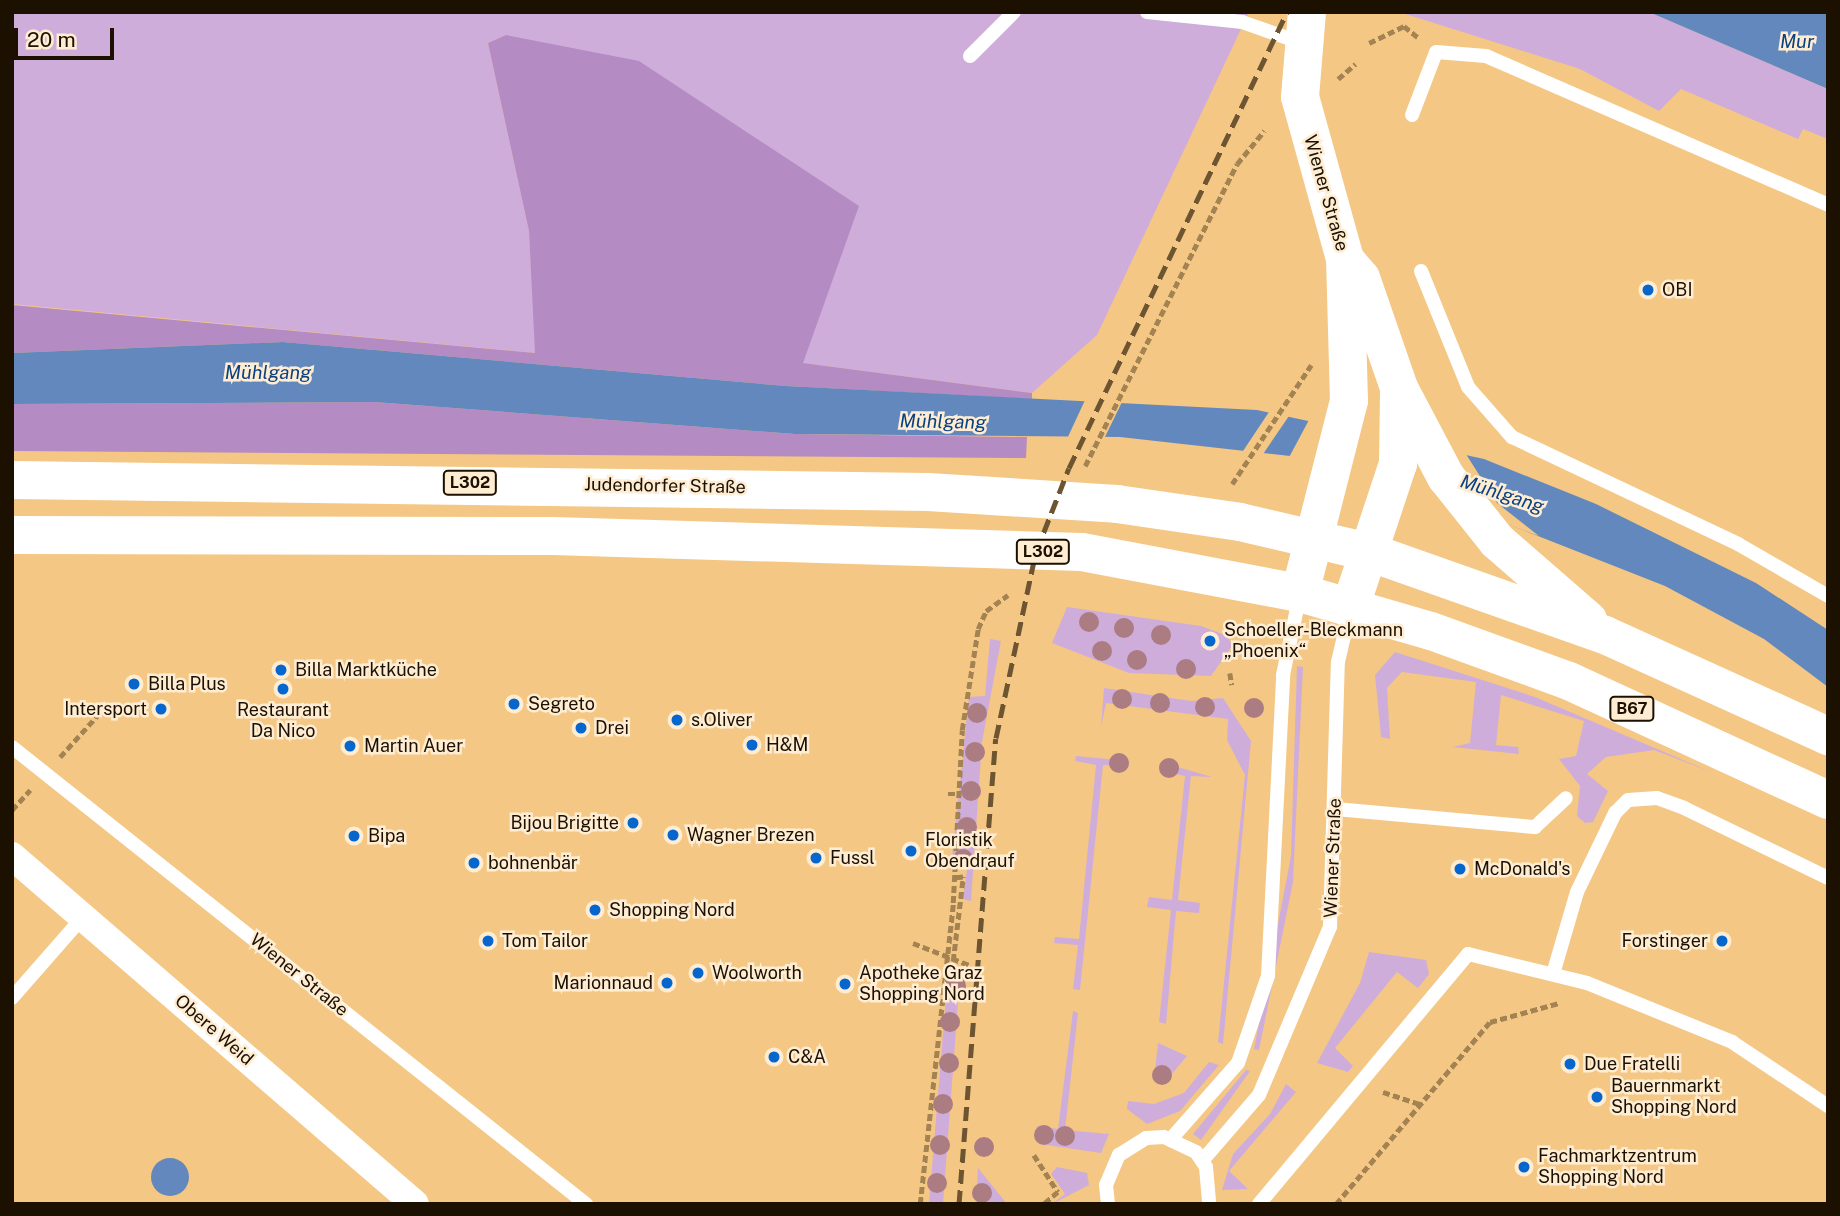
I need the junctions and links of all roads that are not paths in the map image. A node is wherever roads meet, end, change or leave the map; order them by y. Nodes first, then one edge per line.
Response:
1 (1014, 12) edge
2 (1147, 12) edge
3 (1304, 28) edge
4 (970, 56) dead end
5 (1412, 115) dead end
6 (1828, 205) edge
7 (1345, 260) junction
8 (1421, 271) dead end
9 (1406, 408) junction
10 (12, 480) edge
11 (12, 535) edge
12 (1313, 538) junction
13 (1369, 552) junction
14 (1300, 593) junction
15 (1828, 596) edge
16 (1351, 605) junction
17 (1605, 635) junction
18 (1828, 736) edge
19 (12, 747) edge
20 (1566, 798) dead end
21 (1828, 800) edge
22 (1336, 809) junction
23 (12, 856) edge
24 (1828, 878) edge
25 (83, 917) junction
26 (1553, 974) junction
27 (12, 998) edge
28 (1828, 1106) edge
29 (1171, 1139) junction
30 (1202, 1161) junction
31 (415, 1204) edge
32 (586, 1204) edge
33 (1108, 1204) edge
34 (1209, 1204) edge
35 (1259, 1204) edge

1 - 4 lane
2 - 3 lane
3 - 7 main road, Wiener Straße
5 - 6 lane
7 - 9 main road
7 - 12 main road, Wiener Straße
8 - 15 lane
9 - 13 main road
9 - 17 main road
10 - 12 main road, Judendorfer Straße / L302
11 - 14 main road, L302
12 - 13 main road
12 - 14 main road, Wiener Straße
13 - 16 main road
13 - 17 main road
14 - 16 main road, B67
14 - 29 lane
16 - 21 main road, B67
16 - 22 lane, Wiener Straße
17 - 18 main road
19 - 32 lane, Wiener Straße
20 - 22 lane
22 - 30 lane, Wiener Straße
23 - 25 street, Obere Weid
24 - 26 lane
25 - 27 lane
25 - 31 street, Obere Weid
26 - 28 lane
26 - 35 lane
29 - 30 lane
29 - 33 lane
30 - 34 lane

